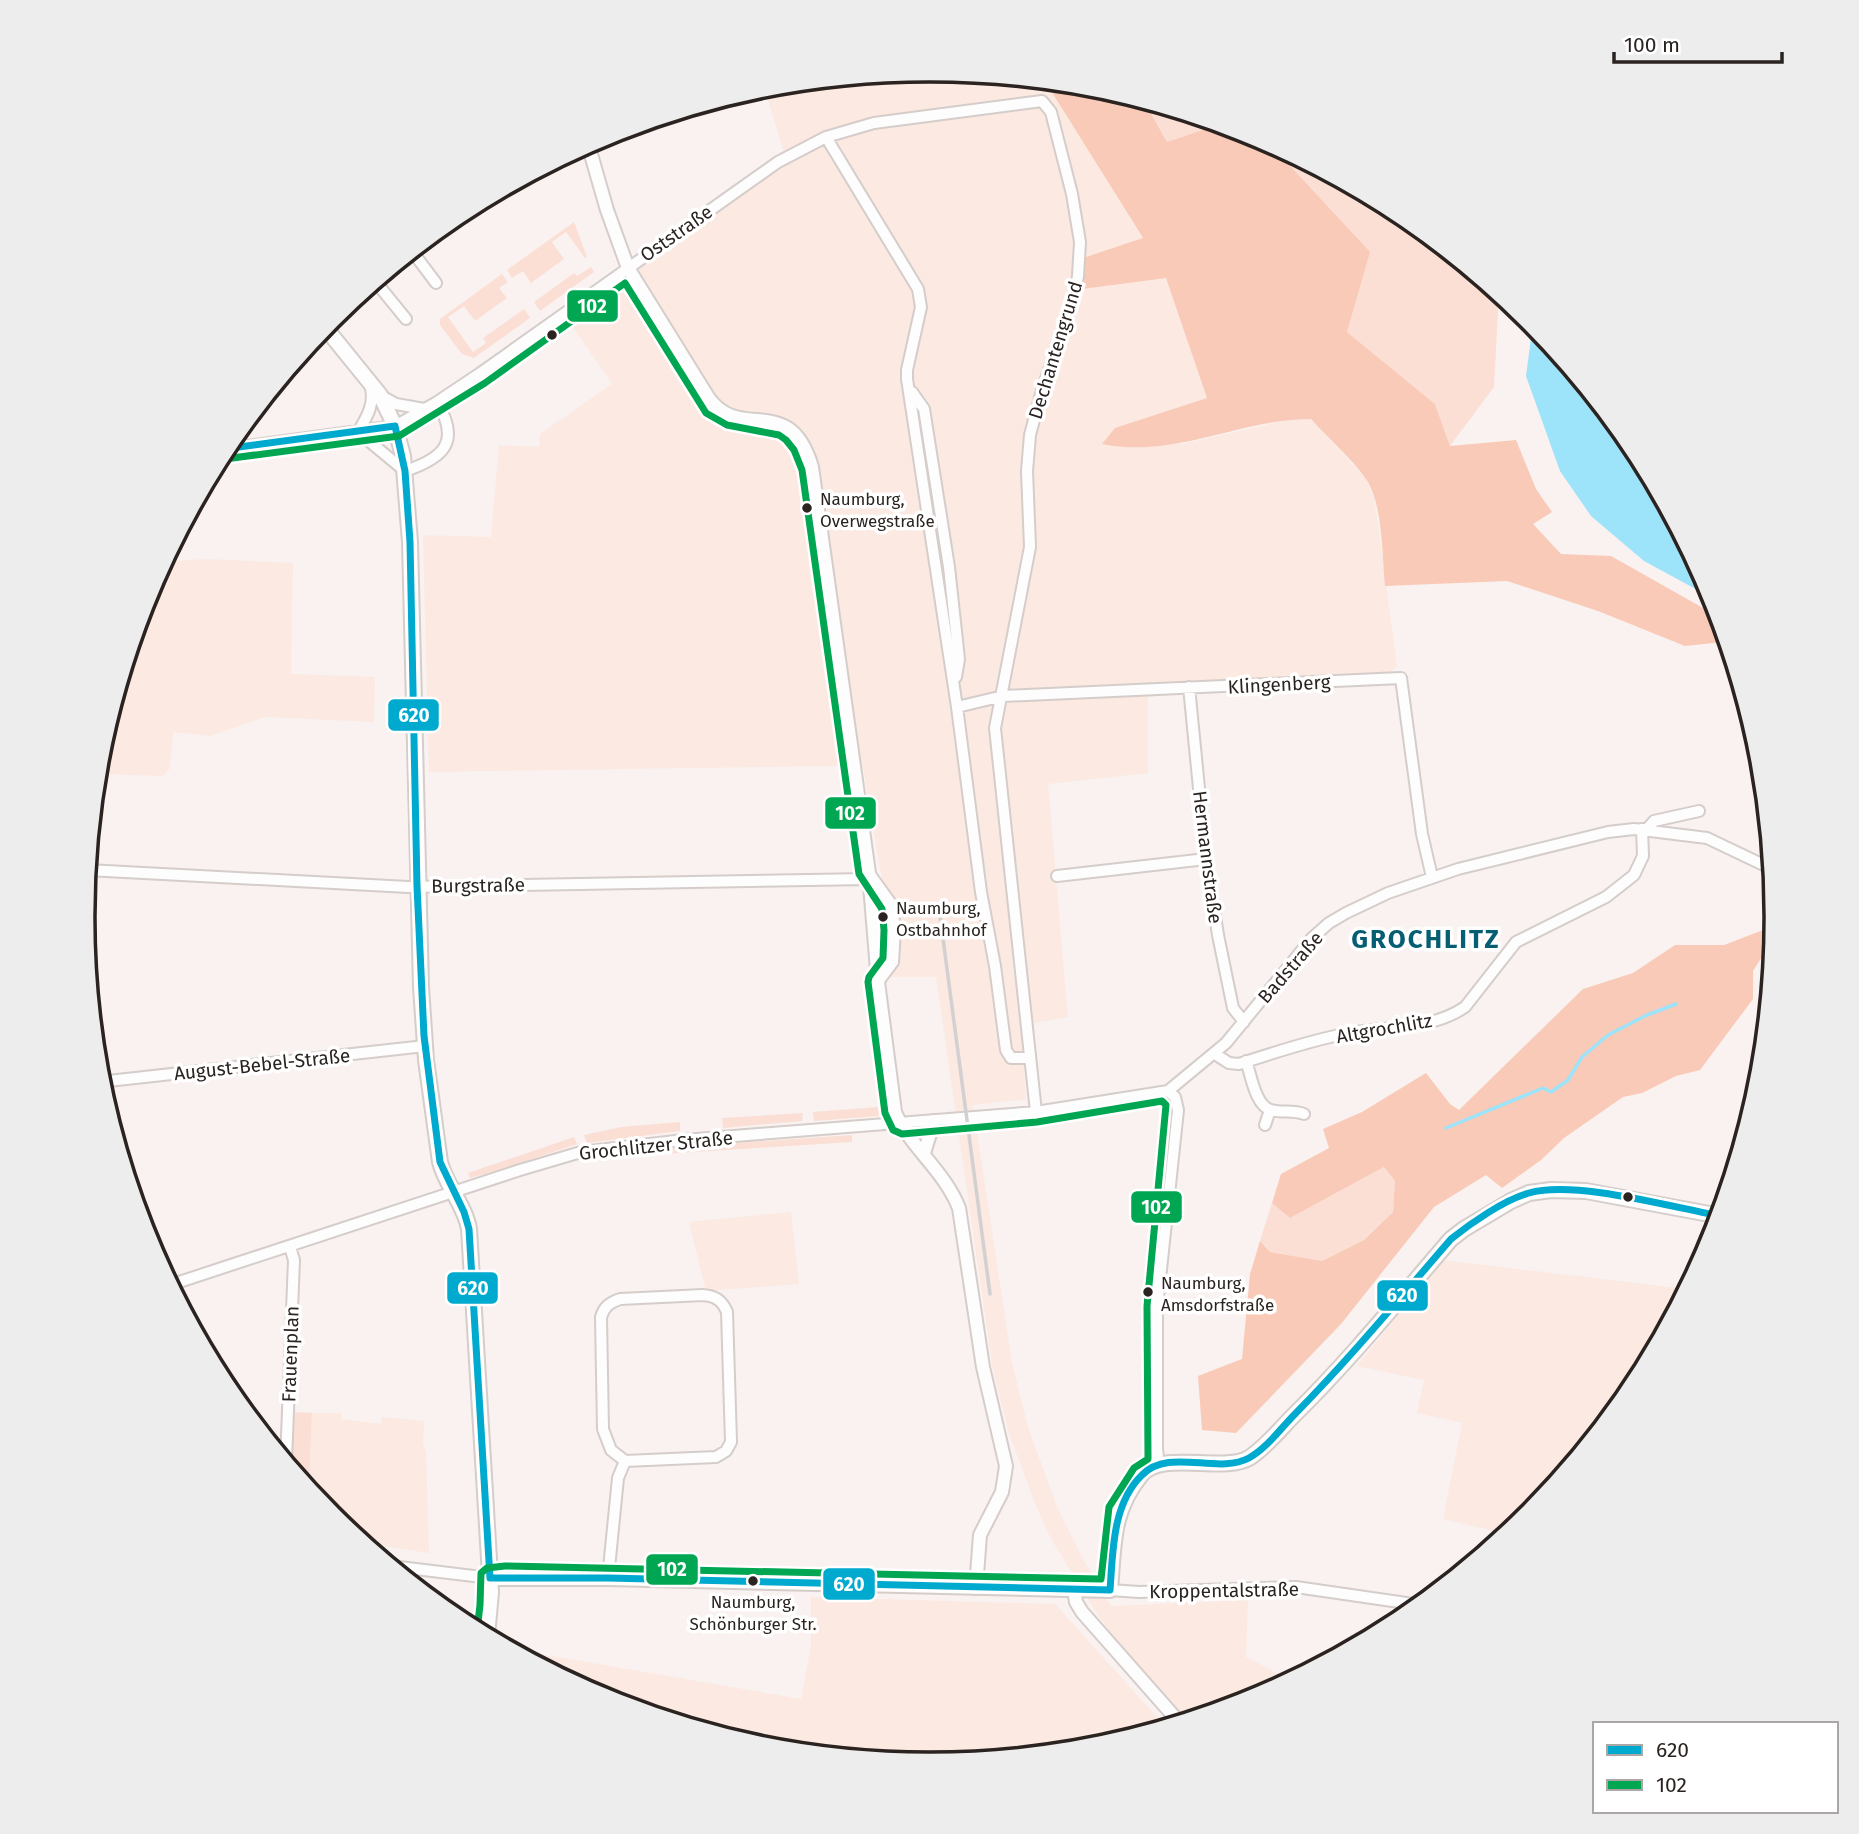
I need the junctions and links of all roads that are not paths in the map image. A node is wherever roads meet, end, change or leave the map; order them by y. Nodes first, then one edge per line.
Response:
1 (826, 138) junction
2 (591, 154) edge
3 (417, 258) edge
4 (628, 268) junction
5 (436, 283) dead end
6 (381, 288) edge
7 (406, 319) dead end
8 (331, 335) edge
9 (369, 381) junction
10 (380, 395) junction
11 (438, 402) junction
12 (427, 409) junction
13 (395, 426) junction
14 (358, 432) junction
15 (239, 447) edge
16 (405, 471) junction
17 (1189, 687) junction
18 (1003, 696) junction
19 (957, 707) junction
20 (1699, 811) dead end
21 (1644, 829) junction
22 (1206, 859) junction
23 (1762, 864) edge
24 (97, 870) edge
25 (870, 876) junction
26 (1057, 876) dead end
27 (1432, 877) junction
28 (417, 886) junction
29 (878, 982) junction
30 (1244, 1022) junction
31 (425, 1046) junction
32 (1215, 1054) junction
33 (1030, 1058) junction
34 (1246, 1062) junction
35 (111, 1081) edge
36 (1168, 1091) junction
37 (1270, 1110) junction
38 (1036, 1112) junction
39 (1304, 1114) dead end
40 (934, 1121) junction
41 (901, 1124) junction
42 (1265, 1125) dead end
43 (924, 1153) junction
44 (454, 1191) junction
45 (1709, 1214) edge
46 (290, 1247) junction
47 (179, 1282) edge
48 (287, 1448) edge
49 (625, 1461) junction
50 (1159, 1465) junction
51 (407, 1568) edge
52 (490, 1578) junction
53 (608, 1578) junction
54 (976, 1588) junction
55 (1074, 1590) junction
56 (1110, 1590) junction
57 (1405, 1603) edge
58 (488, 1625) edge
59 (1173, 1715) edge

1 - 4 street, Oststraße
1 - 18 street, Dechantengrund
1 - 19 street
2 - 4 street
3 - 5 street
4 - 11 street, Oststraße
4 - 25 street
6 - 7 street
8 - 9 main road
9 - 10 main road
9 - 14 street
10 - 12 street
10 - 13 main road
11 - 12 street, Oststraße
11 - 16 street
12 - 13 street, Oststraße
13 - 14 street, Oststraße
13 - 16 main road
14 - 15 street, Oststraße
14 - 16 street
16 - 28 main road
17 - 18 street, Klingenberg
17 - 22 street, Hermannstraße
17 - 27 street, Klingenberg
18 - 19 street, Klingenberg
18 - 33 street
19 - 33 street
20 - 21 street, Badstraße
21 - 23 street, Badstraße
21 - 27 street, Badstraße
21 - 34 street, Altgrochlitz
22 - 26 street
22 - 30 street, Hermannstraße
24 - 28 street, Burgstraße
25 - 28 street, Burgstraße
25 - 29 street
25 - 29 street
27 - 30 street, Badstraße
28 - 31 main road
29 - 41 street
30 - 32 street, Badstraße
31 - 35 street, August-Bebel-Straße
31 - 44 main road
32 - 34 street
32 - 36 street, Badstraße
33 - 38 street
34 - 37 street
36 - 38 street, Badstraße
36 - 50 street
37 - 39 street
37 - 42 street
38 - 40 street, Grochlitzer Straße
40 - 41 street, Grochlitzer Straße
40 - 43 street
41 - 43 street
41 - 44 street, Grochlitzer Straße
43 - 54 street
44 - 46 street, Grochlitzer Straße
44 - 52 main road
45 - 50 main road
46 - 47 street, Grochlitzer Straße
46 - 48 street, Frauenplan
49 - 49 street
49 - 53 street
50 - 56 main road
51 - 52 street
52 - 53 main road
52 - 58 main road
53 - 54 main road
54 - 55 main road
55 - 56 main road
55 - 59 street
56 - 57 street, Kroppentalstraße

